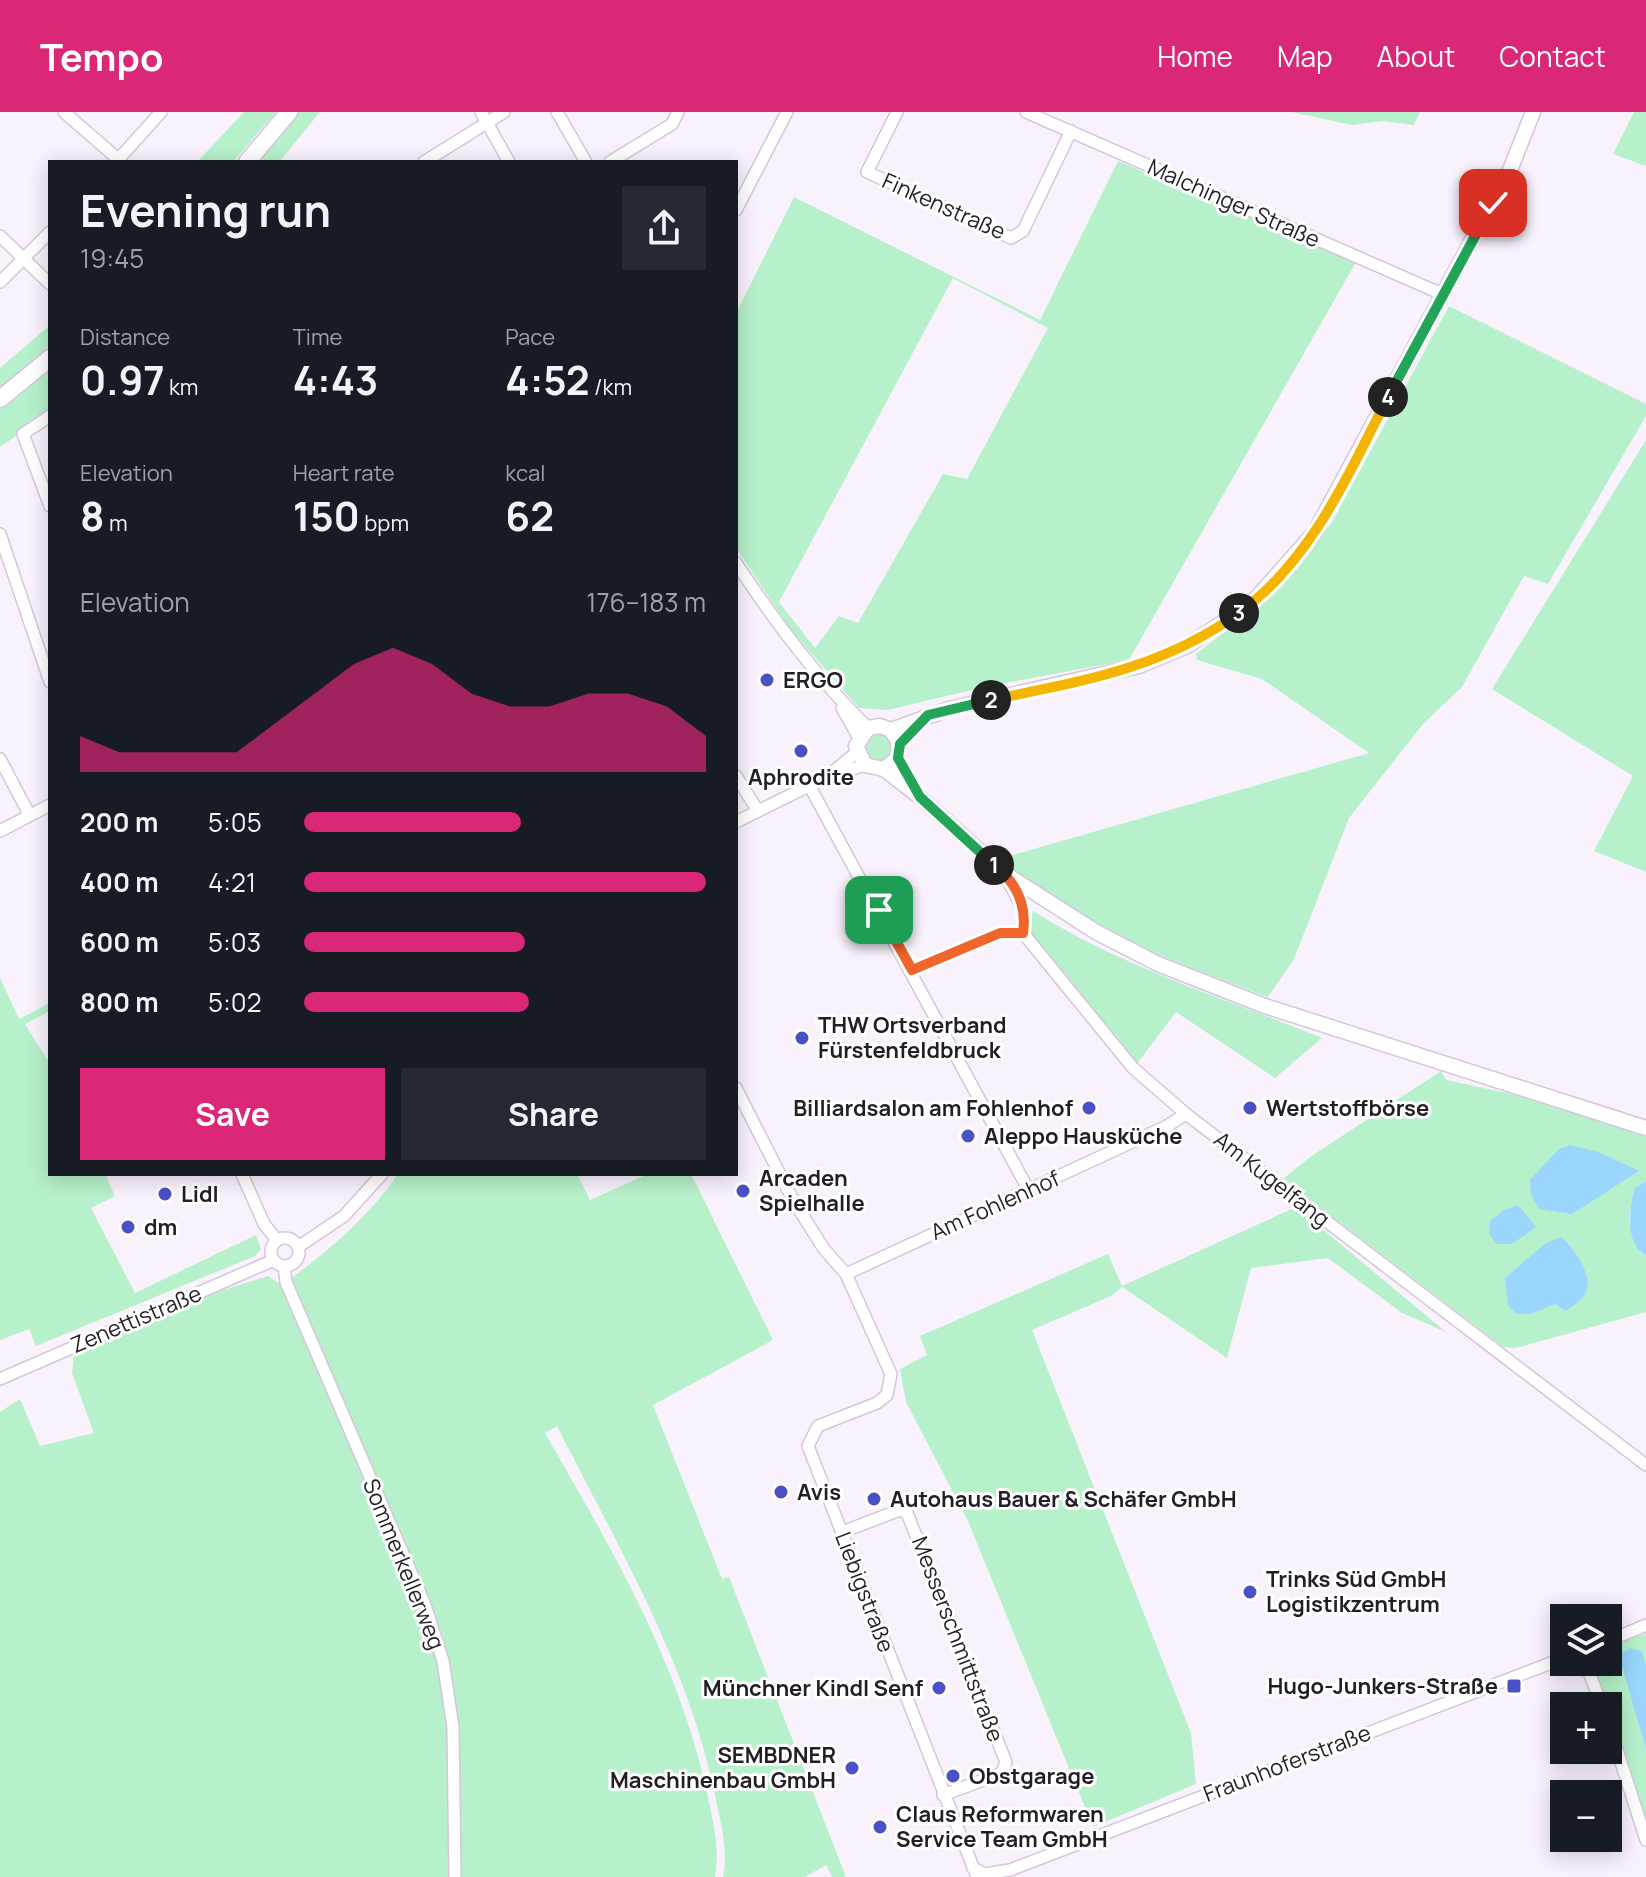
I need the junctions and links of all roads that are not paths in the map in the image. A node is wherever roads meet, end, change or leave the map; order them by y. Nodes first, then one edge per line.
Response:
1 (64, 112) edge
2 (161, 112) edge
3 (289, 112) edge
4 (504, 112) edge
5 (557, 112) edge
6 (678, 112) edge
7 (787, 112) edge
8 (897, 112) edge
9 (1026, 112) edge
10 (1533, 112) edge
11 (484, 118) edge
12 (1071, 131) junction
13 (440, 158) edge
14 (116, 160) edge
15 (118, 160) edge
16 (249, 160) edge
17 (508, 160) edge
18 (585, 160) edge
19 (613, 160) edge
20 (738, 206) edge
21 (48, 234) edge
22 (0, 236) edge
23 (24, 258) junction
24 (0, 282) edge
25 (48, 282) edge
26 (1442, 294) junction
27 (48, 360) edge
28 (0, 399) edge
29 (48, 417) edge
30 (48, 501) edge
31 (0, 534) edge
32 (738, 566) edge
33 (48, 676) edge
34 (928, 715) junction
35 (891, 730) junction
36 (862, 746) junction
37 (899, 751) junction
38 (0, 759) edge
39 (884, 769) junction
40 (738, 779) edge
41 (809, 785) junction
42 (920, 797) junction
43 (48, 806) edge
44 (758, 811) junction
45 (29, 814) junction
46 (738, 821) edge
47 (0, 831) edge
48 (1004, 873) junction
49 (1023, 933) junction
50 (912, 970) junction
51 (738, 1092) edge
52 (1186, 1114) junction
53 (1646, 1128) edge
54 (243, 1176) edge
55 (380, 1176) edge
56 (1028, 1189) junction
57 (277, 1240) junction
58 (298, 1247) junction
59 (279, 1263) junction
60 (846, 1274) junction
61 (0, 1379) edge
62 (1646, 1465) edge
63 (842, 1532) junction
64 (1646, 1625) edge
65 (1622, 1635) edge
66 (1550, 1663) edge
67 (1622, 1764) edge
68 (943, 1795) junction
69 (1646, 1840) edge
70 (975, 1872) edge
71 (1010, 1873) edge
72 (455, 1877) edge

1 - 14 street
2 - 15 street
3 - 16 highway
4 - 11 street
5 - 18 street
6 - 19 street
7 - 20 street
8 - 12 street, Finkenstraße
9 - 12 street, Malchinger Straße
10 - 26 main road
11 - 13 street
11 - 17 street
12 - 26 street, Malchinger Straße
21 - 23 street
22 - 23 street
23 - 24 street
23 - 25 street
26 - 34 main road
27 - 28 highway
29 - 30 street
31 - 33 street
32 - 36 street
34 - 35 main road
34 - 37 main road
35 - 36 main road
35 - 37 main road
36 - 39 main road
36 - 41 street
37 - 39 main road
37 - 42 main road
38 - 45 street
39 - 42 main road
40 - 44 street
41 - 44 street
41 - 50 street
42 - 48 main road
43 - 45 street
44 - 46 street
45 - 47 street
48 - 49 street
48 - 53 main road
49 - 50 street
49 - 52 street, Am Kugelfang
50 - 56 street
51 - 60 street
52 - 56 street, Am Fohlenhof
52 - 62 street, Am Kugelfang
54 - 57 street
55 - 58 street
56 - 60 street, Am Fohlenhof
57 - 58 street
57 - 59 street
58 - 59 street
59 - 61 street, Zenettistraße
59 - 72 street, Sommerkellerweg
60 - 63 street, Liebigstraße
63 - 68 street, Liebigstraße
63 - 68 street, Messerschmittstraße
64 - 65 street
66 - 71 street, Fraunhoferstraße
67 - 69 street
68 - 70 street, Liebigstraße
70 - 71 street, Fraunhoferstraße

